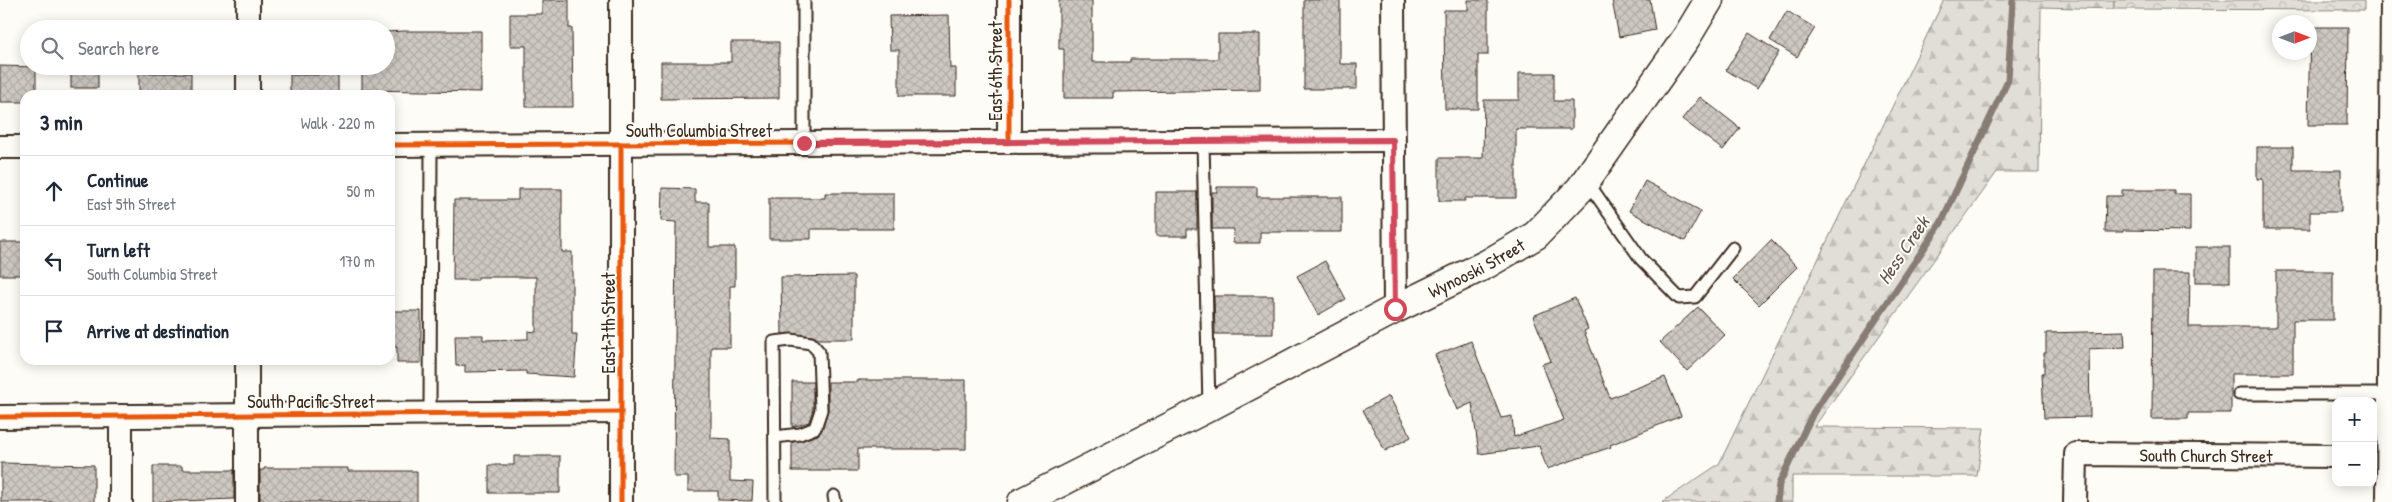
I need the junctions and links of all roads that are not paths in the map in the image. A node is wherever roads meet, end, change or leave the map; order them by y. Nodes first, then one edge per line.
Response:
1 (248, 0) edge
2 (621, 0) edge
3 (804, 0) edge
4 (1008, 0) edge
5 (1393, 0) edge
6 (1709, 0) edge
7 (2392, 0) edge
8 (248, 20) edge
9 (248, 75) edge
10 (248, 90) edge
11 (1393, 140) junction
12 (1203, 141) junction
13 (1009, 142) junction
14 (804, 143) junction
15 (621, 144) junction
16 (395, 145) edge
17 (431, 145) junction
18 (20, 146) edge
19 (0, 147) edge
20 (1586, 180) junction
21 (1733, 248) dead end
22 (1395, 309) junction
23 (247, 365) edge
24 (2239, 394) dead end
25 (2388, 394) junction
26 (1209, 407) junction
27 (621, 412) junction
28 (430, 414) junction
29 (247, 415) junction
30 (121, 416) junction
31 (0, 417) edge
32 (774, 437) junction
33 (2332, 456) edge
34 (2384, 456) edge
35 (121, 502) edge
36 (247, 502) edge
37 (621, 502) edge
38 (775, 502) edge
39 (1022, 502) edge
40 (2075, 502) edge
41 (2388, 502) edge

1 - 8 street
2 - 15 street, East 7th Street
3 - 14 lane
4 - 13 street, East 6th Street
5 - 11 street
6 - 20 main road, Wynooski Street
7 - 25 street
9 - 10 street
11 - 12 street, South Columbia Street
11 - 22 street
12 - 13 street, South Columbia Street
12 - 26 lane
13 - 14 street, South Columbia Street
14 - 15 street, South Columbia Street
15 - 17 street, South Columbia Street
15 - 27 street, East 7th Street
16 - 17 street, South Columbia Street
17 - 28 lane
18 - 19 street
20 - 21 lane
20 - 22 main road, Wynooski Street
22 - 26 main road, Wynooski Street
23 - 29 street
24 - 25 lane
25 - 34 street
26 - 39 main road, Wynooski Street
27 - 28 street, South Pacific Street
27 - 37 street, East 7th Street
28 - 29 street, South Pacific Street
29 - 30 street, South Pacific Street
29 - 36 street
30 - 31 street, South Pacific Street
30 - 35 street
32 - 32 lane
32 - 38 lane
33 - 40 street, South Church Street
34 - 41 street

